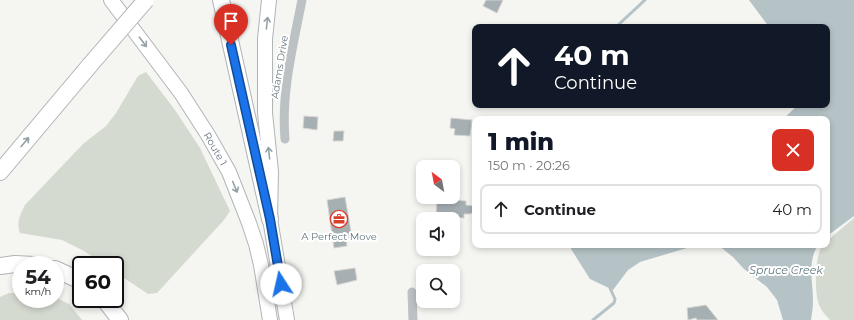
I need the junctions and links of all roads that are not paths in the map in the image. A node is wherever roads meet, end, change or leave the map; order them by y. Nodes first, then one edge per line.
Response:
1 (111, 0) edge
2 (146, 0) edge
3 (221, 0) edge
4 (269, 0) edge
5 (302, 0) edge
6 (285, 139) dead end
7 (0, 172) edge
8 (270, 219) junction
9 (12, 264) edge
10 (0, 266) edge
11 (412, 292) dead end
12 (111, 308) edge
13 (120, 320) edge
14 (270, 320) edge
15 (288, 320) edge
16 (413, 320) edge

1 -> 14 main road, Route 1
7 -> 2 highway, bridge
3 - 8 highway
8 -> 4 main road
5 - 6 street, Adams Drive
8 - 15 main road
9 - 10 highway
11 - 16 street
12 - 13 highway

